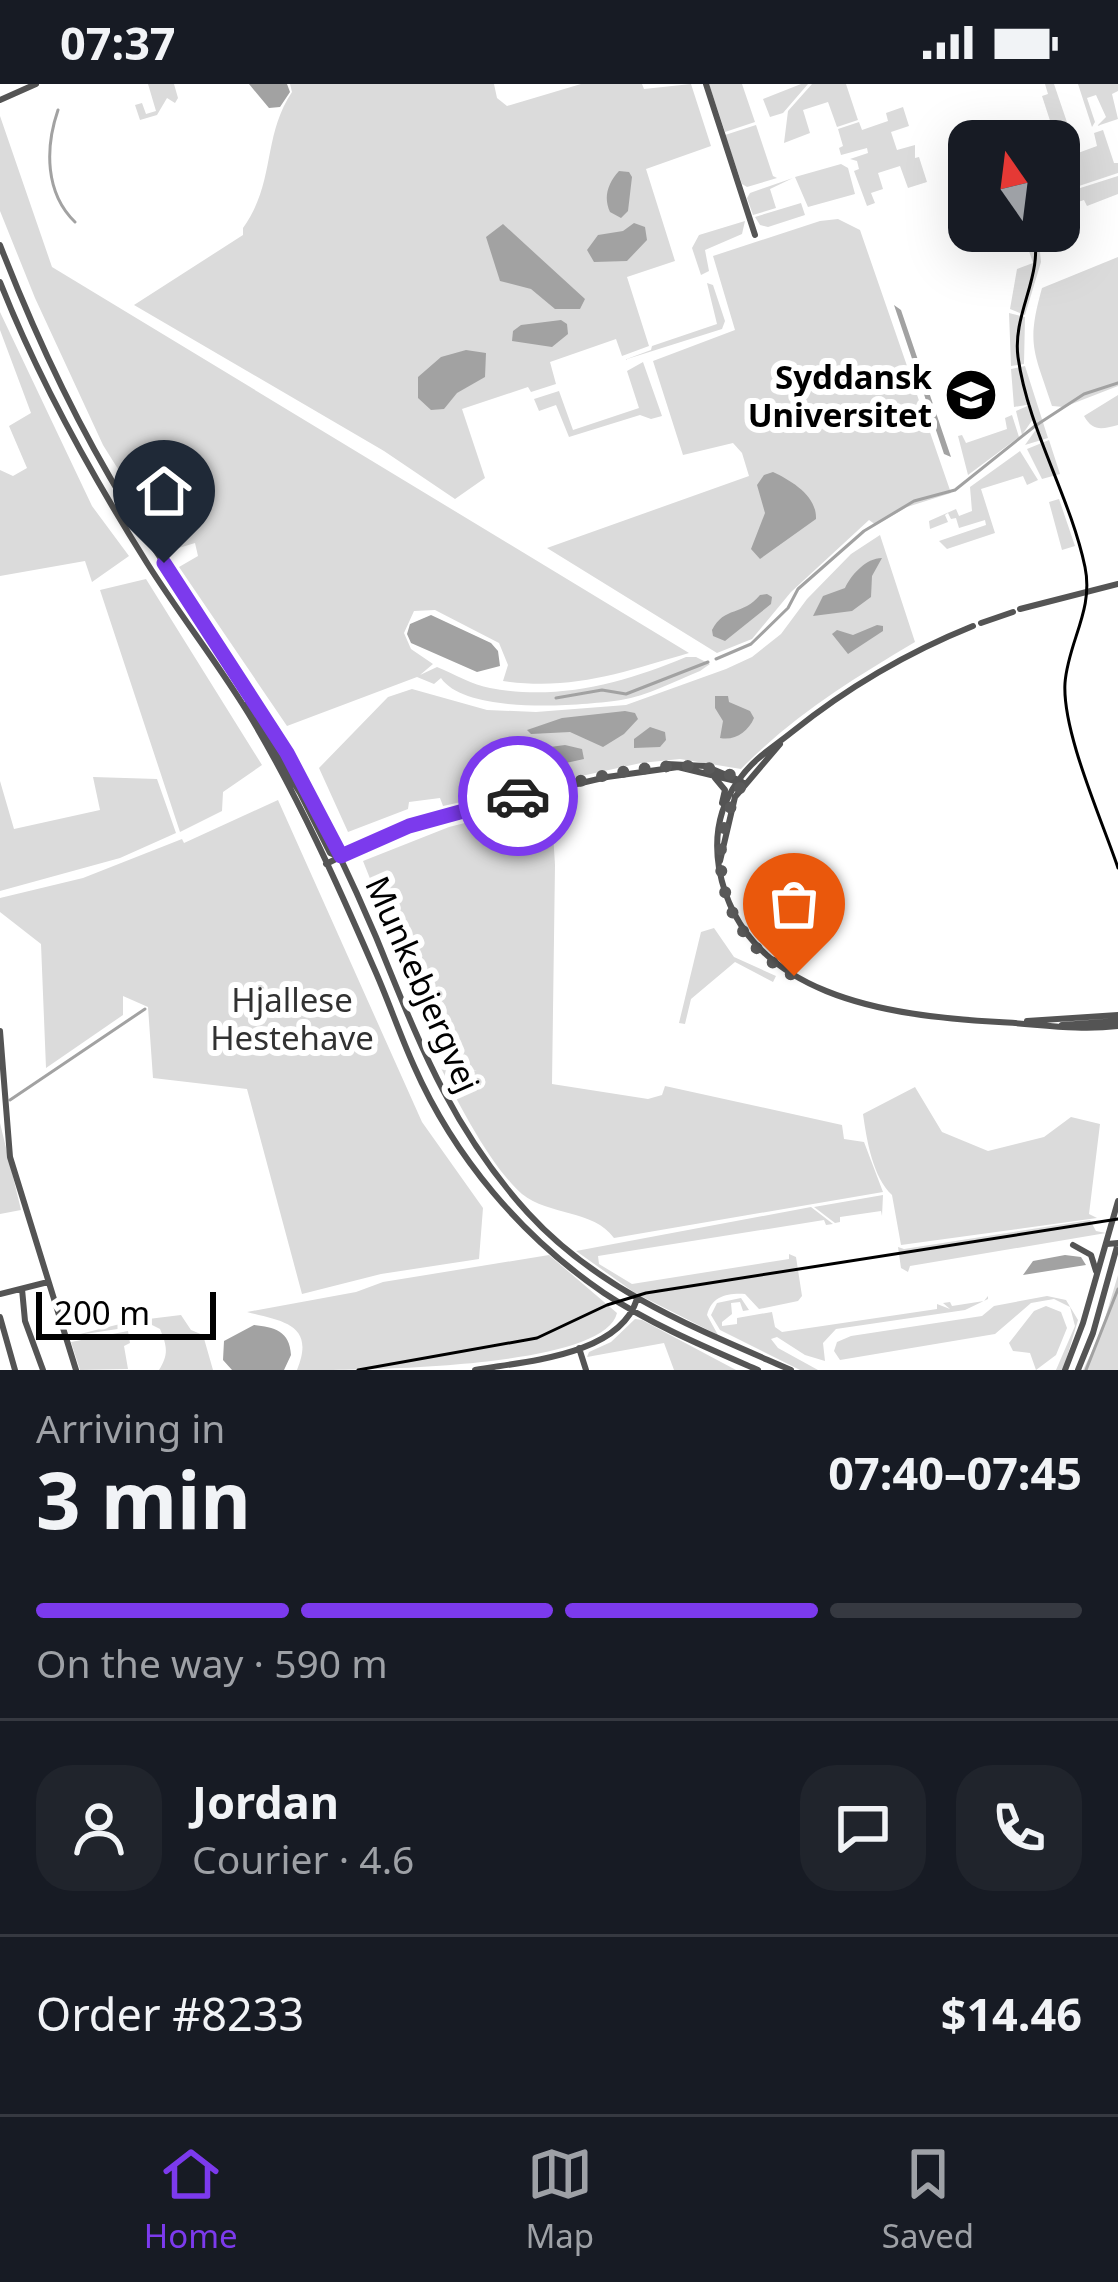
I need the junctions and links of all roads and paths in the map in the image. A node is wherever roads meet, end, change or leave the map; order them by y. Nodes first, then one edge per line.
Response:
1 (36, 84) edge
2 (706, 84) edge
3 (0, 100) edge
4 (755, 235) dead end
5 (0, 245) edge
6 (0, 283) edge
7 (1118, 584) edge
8 (238, 698) junction
9 (659, 769) junction
10 (739, 782) junction
11 (720, 820) junction
12 (341, 856) junction
13 (326, 864) junction
14 (719, 865) junction
15 (1118, 1020) edge
16 (1012, 1022) junction
17 (0, 1031) edge
18 (1118, 1201) edge
19 (1107, 1244) junction
20 (1073, 1245) dead end
21 (1117, 1249) edge
22 (1097, 1280) junction
23 (48, 1282) junction
24 (22, 1289) junction
25 (0, 1294) edge
26 (637, 1299) junction
27 (630, 1309) junction
28 (0, 1317) edge
29 (579, 1348) junction
30 (16, 1370) edge
31 (43, 1370) edge
32 (76, 1370) edge
33 (475, 1370) edge
34 (586, 1370) edge
35 (758, 1370) edge
36 (791, 1370) edge
37 (1065, 1370) edge
38 (1078, 1370) edge

1 - 3 street
2 - 4 street
5 - 12 street, Munkebjergvej
6 - 8 street, Munkebjergvej
7 - 10 street
8 - 12 street
8 - 13 street, Munkebjergvej
9 - 10 street
9 - 11 street
9 - 12 street
10 - 11 street
10 - 14 street
11 - 14 street
12 - 13 street
12 - 26 street, Munkebjergvej
13 - 27 street, Munkebjergvej
14 - 16 street
15 - 16 street
15 - 16 street
17 - 23 street
18 - 19 street
19 - 21 street
19 - 22 street
20 - 22 street
21 - 38 street
22 - 37 street
23 - 24 street
23 - 32 street
24 - 25 street
24 - 31 street
26 - 27 street
26 - 36 street, Munkebjergvej
27 - 29 street
27 - 35 street, Munkebjergvej
28 - 30 street
29 - 33 street
29 - 34 street

